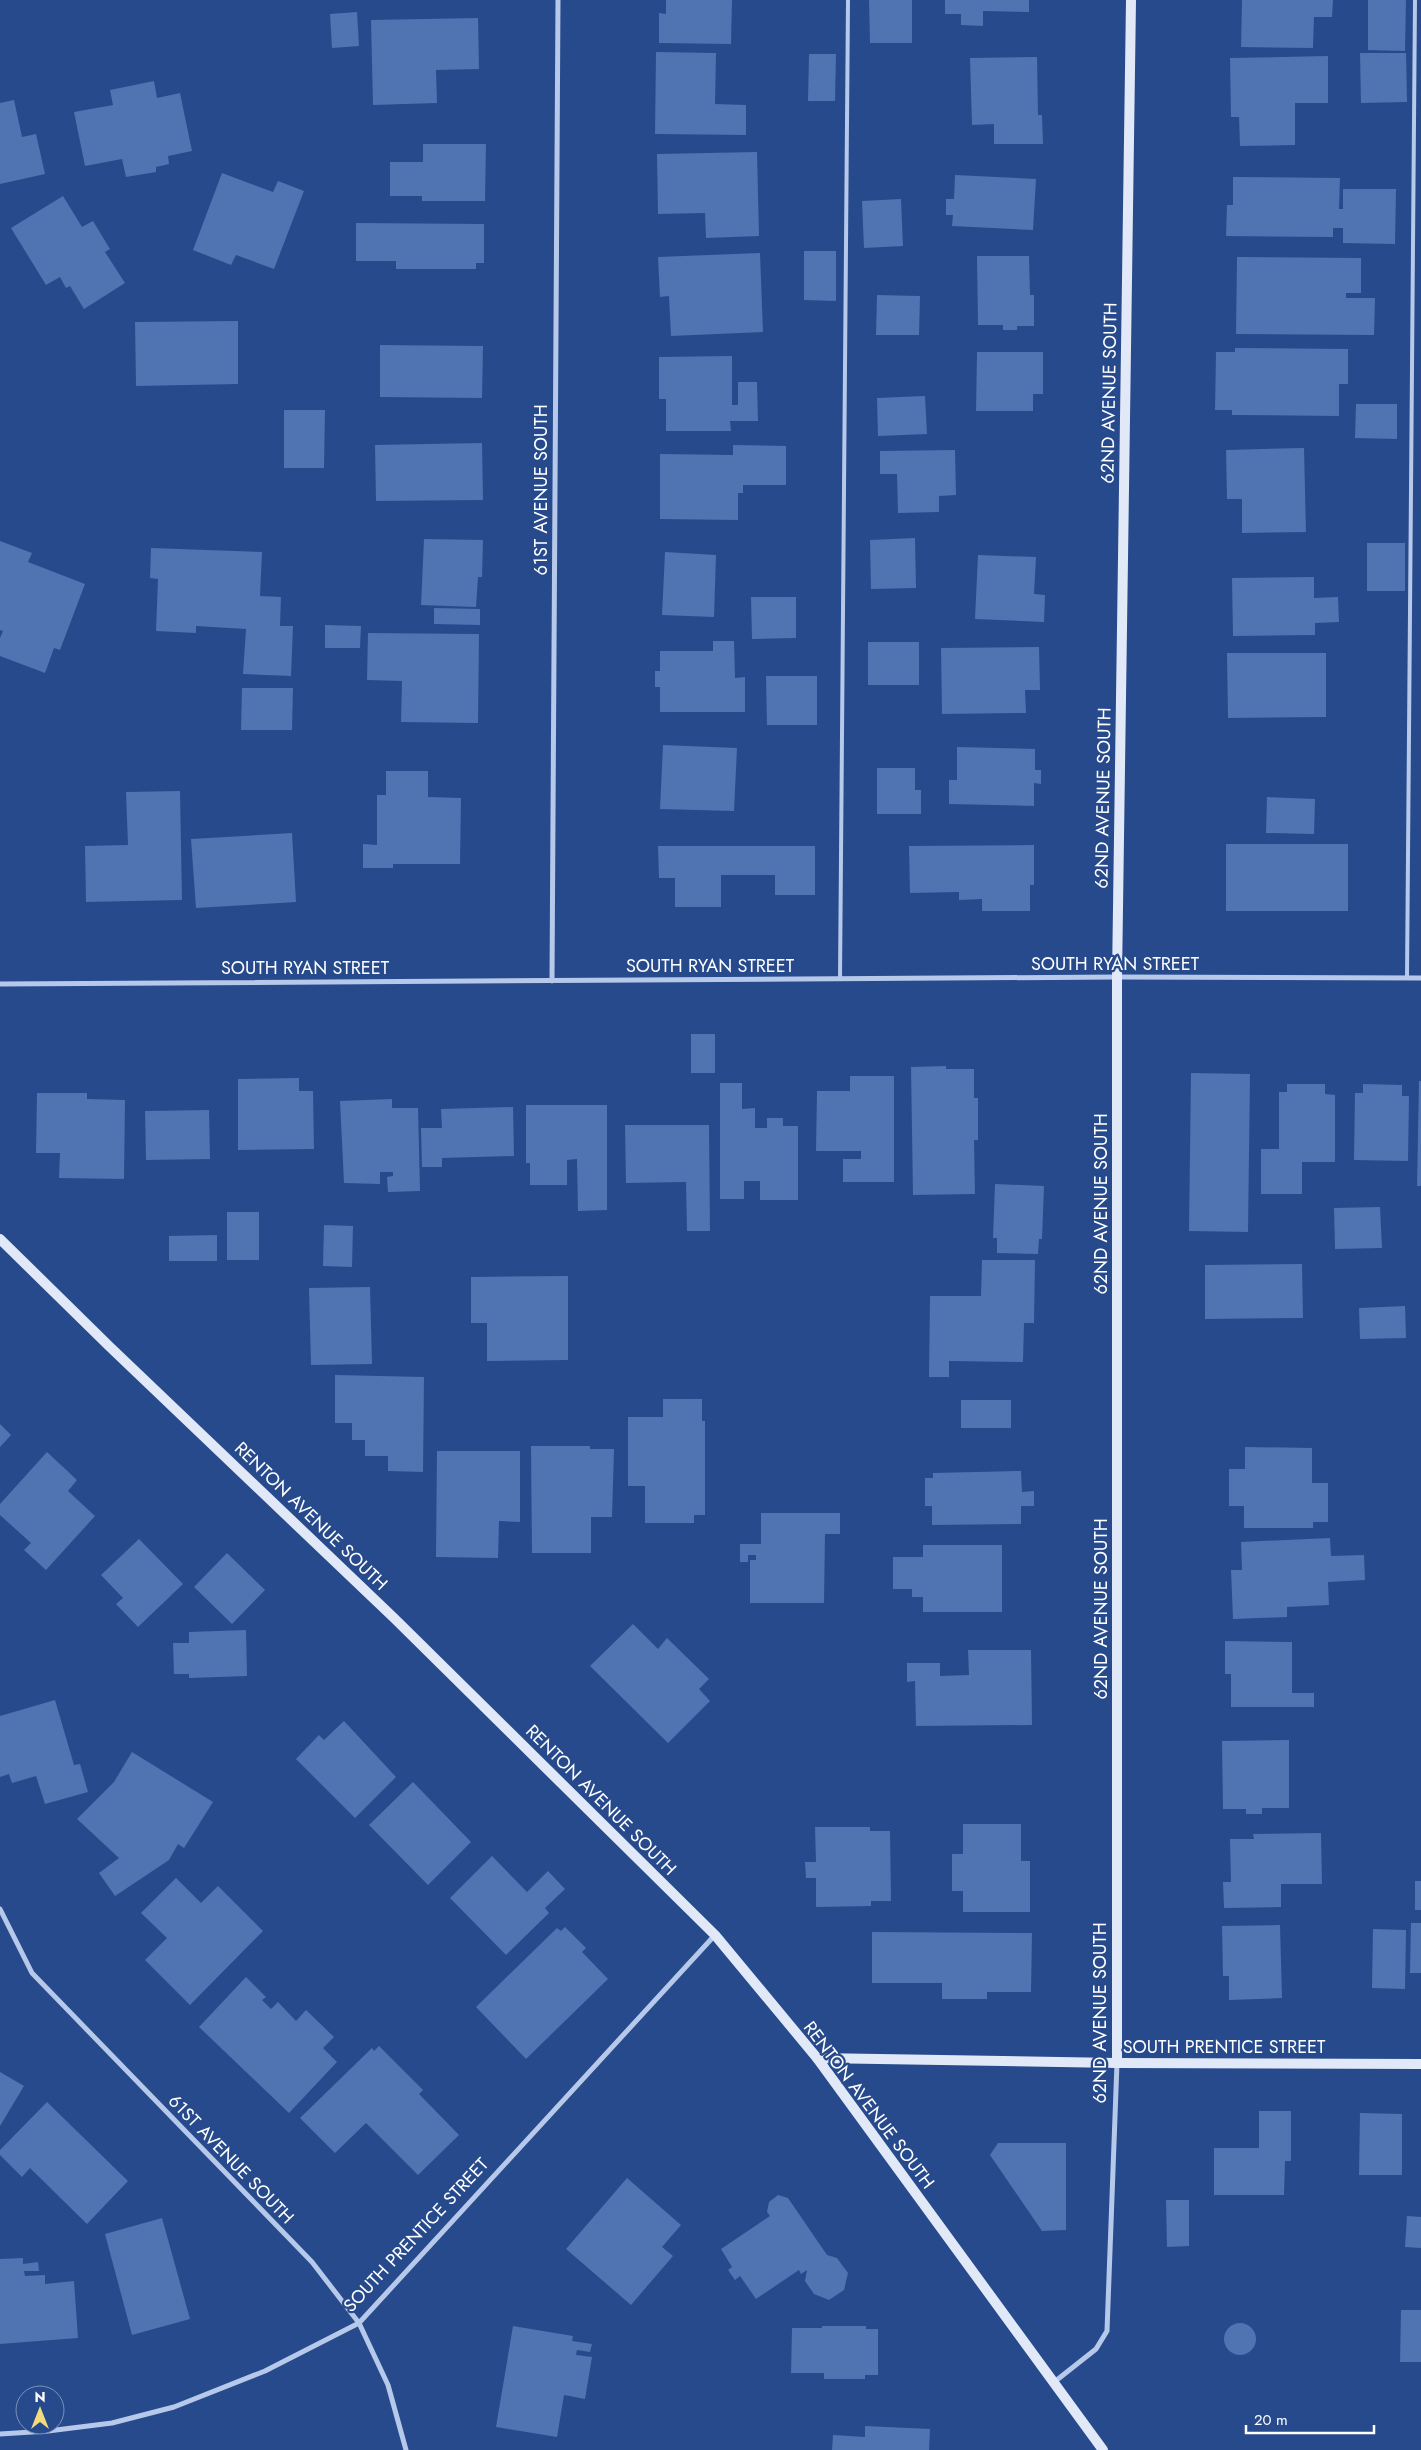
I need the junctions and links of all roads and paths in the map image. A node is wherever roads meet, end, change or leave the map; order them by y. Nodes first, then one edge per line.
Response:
1 (558, 0) edge
2 (848, 0) edge
3 (1130, 0) edge
4 (1415, 0) edge
5 (1117, 977) junction
6 (1407, 978) junction
7 (1421, 978) edge
8 (840, 979) junction
9 (552, 981) junction
10 (0, 984) edge
11 (0, 1239) edge
12 (0, 1909) edge
13 (714, 1935) junction
14 (817, 2058) junction
15 (1117, 2063) junction
16 (1421, 2064) edge
17 (359, 2324) junction
18 (1053, 2383) junction
19 (0, 2434) edge
20 (406, 2450) edge
21 (1103, 2450) edge

1 - 9 street, 61ST AVENUE SOUTH
2 - 8 lane
3 - 5 street, 62ND AVENUE SOUTH
4 - 6 lane
5 - 6 street, SOUTH RYAN STREET
5 - 8 street, SOUTH RYAN STREET
5 - 15 street, 62ND AVENUE SOUTH
6 - 7 street, SOUTH RYAN STREET
8 - 9 street, SOUTH RYAN STREET
9 - 10 street, SOUTH RYAN STREET
11 - 13 street, RENTON AVENUE SOUTH
12 - 17 street, 61ST AVENUE SOUTH
13 - 14 street, RENTON AVENUE SOUTH
13 - 17 street, SOUTH PRENTICE STREET
14 - 15 street, SOUTH PRENTICE STREET
14 - 18 street, RENTON AVENUE SOUTH
15 - 16 street, SOUTH PRENTICE STREET
15 - 18 street, 62ND AVENUE SOUTH
17 - 19 street, SOUTH PRENTICE STREET
17 - 20 street, 61ST AVENUE SOUTH
18 - 21 street, RENTON AVENUE SOUTH

